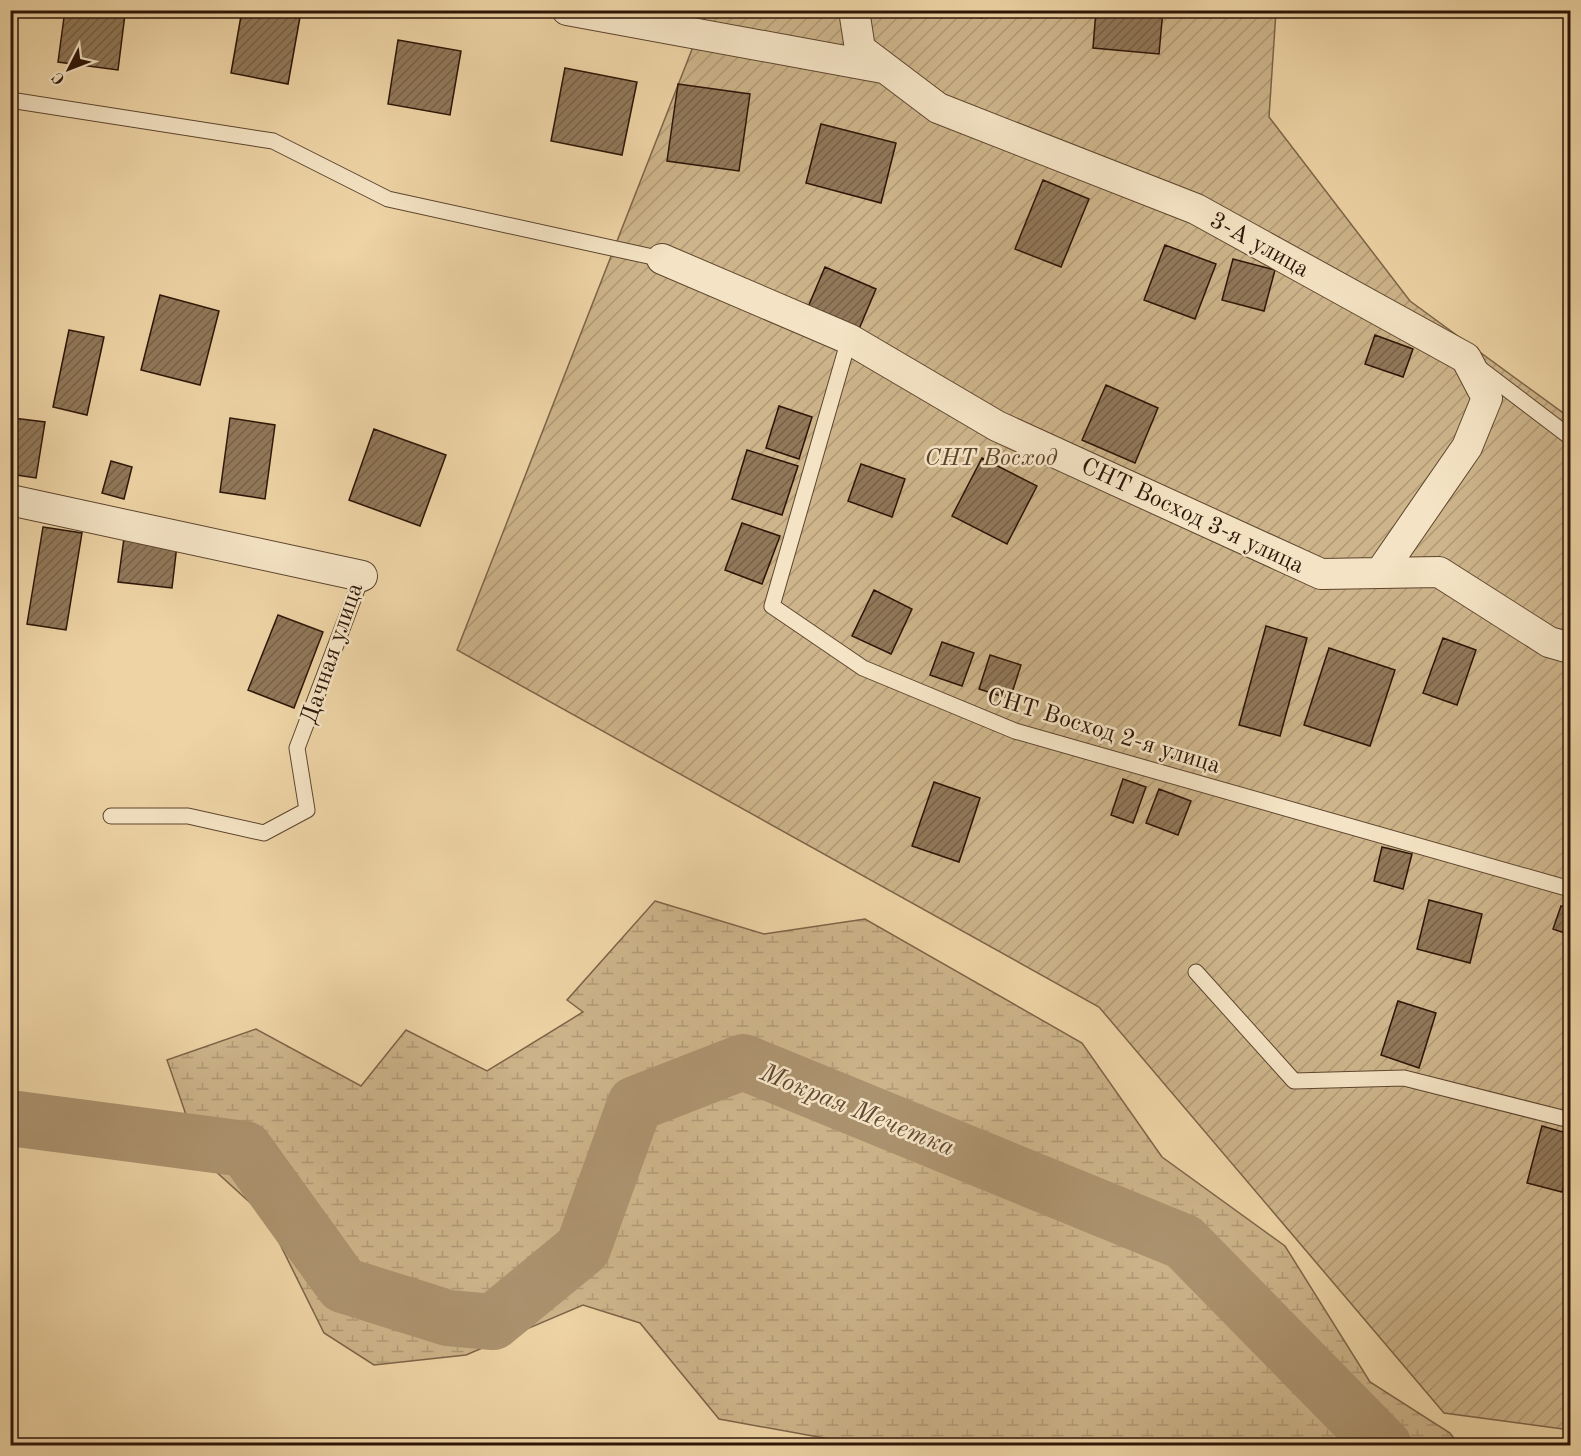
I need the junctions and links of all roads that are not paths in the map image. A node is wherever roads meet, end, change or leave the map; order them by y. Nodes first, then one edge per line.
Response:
1 (567, 10) edge
2 (854, 10) edge
3 (885, 69) junction
4 (10, 100) edge
5 (662, 259) joint
6 (849, 339) junction
7 (1466, 358) junction
8 (1570, 437) edge
9 (10, 500) edge
10 (1380, 573) junction
11 (362, 576) joint
12 (1570, 648) edge
13 (111, 816) dead end
14 (1570, 889) edge
15 (1196, 972) dead end
16 (1570, 1120) edge

1 - 3 street
2 - 3 street, 3-А улица
3 - 7 street, 3-А улица
4 - 5 lane
5 - 6 street, СНТ Восход 3-я улица
6 - 10 street, СНТ Восход 3-я улица
6 - 14 lane, СНТ Восход 2-я улица
7 - 8 lane
7 - 10 street
9 - 11 street, Дачная улица
10 - 12 street, СНТ Восход 3-я улица
11 - 13 lane, Дачная улица
15 - 16 lane

